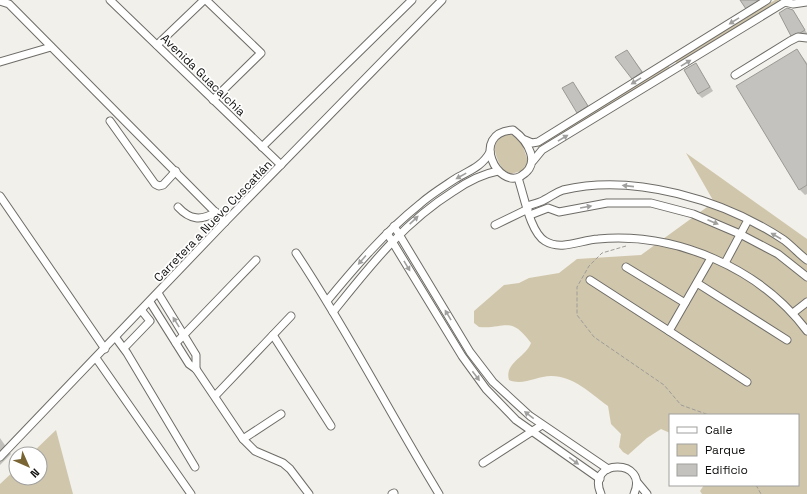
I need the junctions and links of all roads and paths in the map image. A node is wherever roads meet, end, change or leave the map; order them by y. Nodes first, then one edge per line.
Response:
1 (110, 0) edge
2 (205, 0) edge
3 (412, 0) edge
4 (442, 0) edge
5 (767, 0) edge
6 (0, 1) edge
7 (783, 1) edge
8 (7, 2) edge
9 (807, 2) edge
10 (807, 38) edge
11 (157, 45) junction
12 (52, 47) junction
13 (669, 61) junction
14 (0, 62) edge
15 (674, 70) junction
16 (735, 75) dead end
17 (213, 100) junction
18 (110, 121) dead end
19 (525, 140) junction
20 (262, 147) junction
21 (490, 152) junction
22 (533, 161) junction
23 (281, 165) junction
24 (176, 172) junction
25 (498, 172) junction
26 (518, 178) junction
27 (653, 188) junction
28 (0, 196) edge
29 (546, 200) junction
30 (650, 203) junction
31 (178, 206) dead end
32 (548, 208) junction
33 (528, 210) junction
34 (216, 212) junction
35 (748, 220) junction
36 (225, 222) junction
37 (495, 225) dead end
38 (394, 226) junction
39 (386, 233) junction
40 (400, 233) junction
41 (740, 234) junction
42 (392, 240) junction
43 (630, 245) dead end
44 (296, 253) dead end
45 (711, 258) junction
46 (256, 260) dead end
47 (807, 260) edge
48 (725, 263) junction
49 (626, 267) dead end
50 (807, 277) edge
51 (590, 280) dead end
52 (697, 282) junction
53 (158, 293) junction
54 (327, 301) junction
55 (150, 302) junction
56 (807, 302) edge
57 (685, 303) junction
58 (142, 311) junction
59 (333, 312) junction
60 (793, 313) junction
61 (291, 316) dead end
62 (669, 331) junction
63 (807, 331) edge
64 (184, 334) junction
65 (273, 336) junction
66 (116, 338) junction
67 (787, 340) dead end
68 (176, 343) junction
69 (124, 348) junction
70 (105, 349) junction
71 (96, 358) junction
72 (196, 369) junction
73 (747, 382) dead end
74 (214, 396) junction
75 (281, 414) dead end
76 (706, 414) edge
77 (542, 425) junction
78 (331, 426) dead end
79 (532, 431) junction
80 (242, 439) junction
81 (0, 457) edge
82 (484, 463) dead end
83 (195, 467) dead end
84 (608, 469) junction
85 (600, 479) junction
86 (637, 482) junction
87 (598, 493) edge
88 (192, 494) edge
89 (309, 494) edge
90 (439, 494) edge
91 (634, 494) edge
92 (647, 494) edge

1 - 11 street, Avenida Guacalchia
2 - 11 street
2 - 17 street
3 - 20 street
4 - 23 street, Carretera a Nuevo Cuscatlán
5 -> 13 street
6 - 8 street
7 - 9 street
15 -> 7 street
8 - 12 street
10 - 16 street
11 - 17 street, Avenida Guacalchia
12 - 14 street
12 - 24 street
13 - 15 street
13 -> 19 street
22 -> 15 street
17 - 20 street, Avenida Guacalchia
18 - 24 street
19 - 21 street
19 - 22 street
20 - 23 street, Avenida Guacalchia
21 - 25 street
21 -> 38 street
22 - 26 street
23 - 36 street, Carretera a Nuevo Cuscatlán
24 - 34 street
25 - 26 street
40 -> 25 street
26 - 33 street
27 -> 29 street
27 - 30 street
27 - 35 street
28 - 70 street
29 - 32 street
29 - 33 street
32 -> 30 street
30 -> 41 street
31 - 34 street
32 - 33 street
33 - 37 street
33 - 45 street
34 - 36 street
35 - 41 street
47 -> 35 street
36 - 53 street, Carretera a Nuevo Cuscatlán
38 - 39 street
38 - 40 street
39 - 42 street
39 -> 54 street
40 - 42 street
77 -> 40 street
41 - 48 street
41 - 50 street
42 - 59 street
42 -> 79 street
43 - 76 path
44 - 54 street
45 - 48 street
45 - 52 street
46 - 64 street
48 - 60 street
49 - 57 street
51 - 62 street
52 - 57 street
52 - 67 street
53 - 55 street, Carretera a Nuevo Cuscatlán
64 -> 53 street
54 - 59 street
55 - 58 street, Carretera a Nuevo Cuscatlán
55 - 68 street
56 - 60 street
57 - 62 street
58 - 66 street, Carretera a Nuevo Cuscatlán
58 - 69 street
59 - 90 street
60 - 63 street
61 - 65 street
62 - 73 street
64 - 68 street
64 - 72 street
65 - 74 street
65 - 78 street
66 - 69 street
66 - 70 street, Carretera a Nuevo Cuscatlán
68 - 72 street
69 - 83 street
70 - 71 street, Carretera a Nuevo Cuscatlán
71 - 81 street, Carretera a Nuevo Cuscatlán
71 - 88 street
72 - 74 street
74 - 80 street
75 - 80 street
77 - 79 street
77 - 84 street
79 - 82 street
79 -> 85 street
80 - 89 street
84 - 85 street
84 - 86 street
85 - 87 street
86 - 91 street
86 - 92 street

